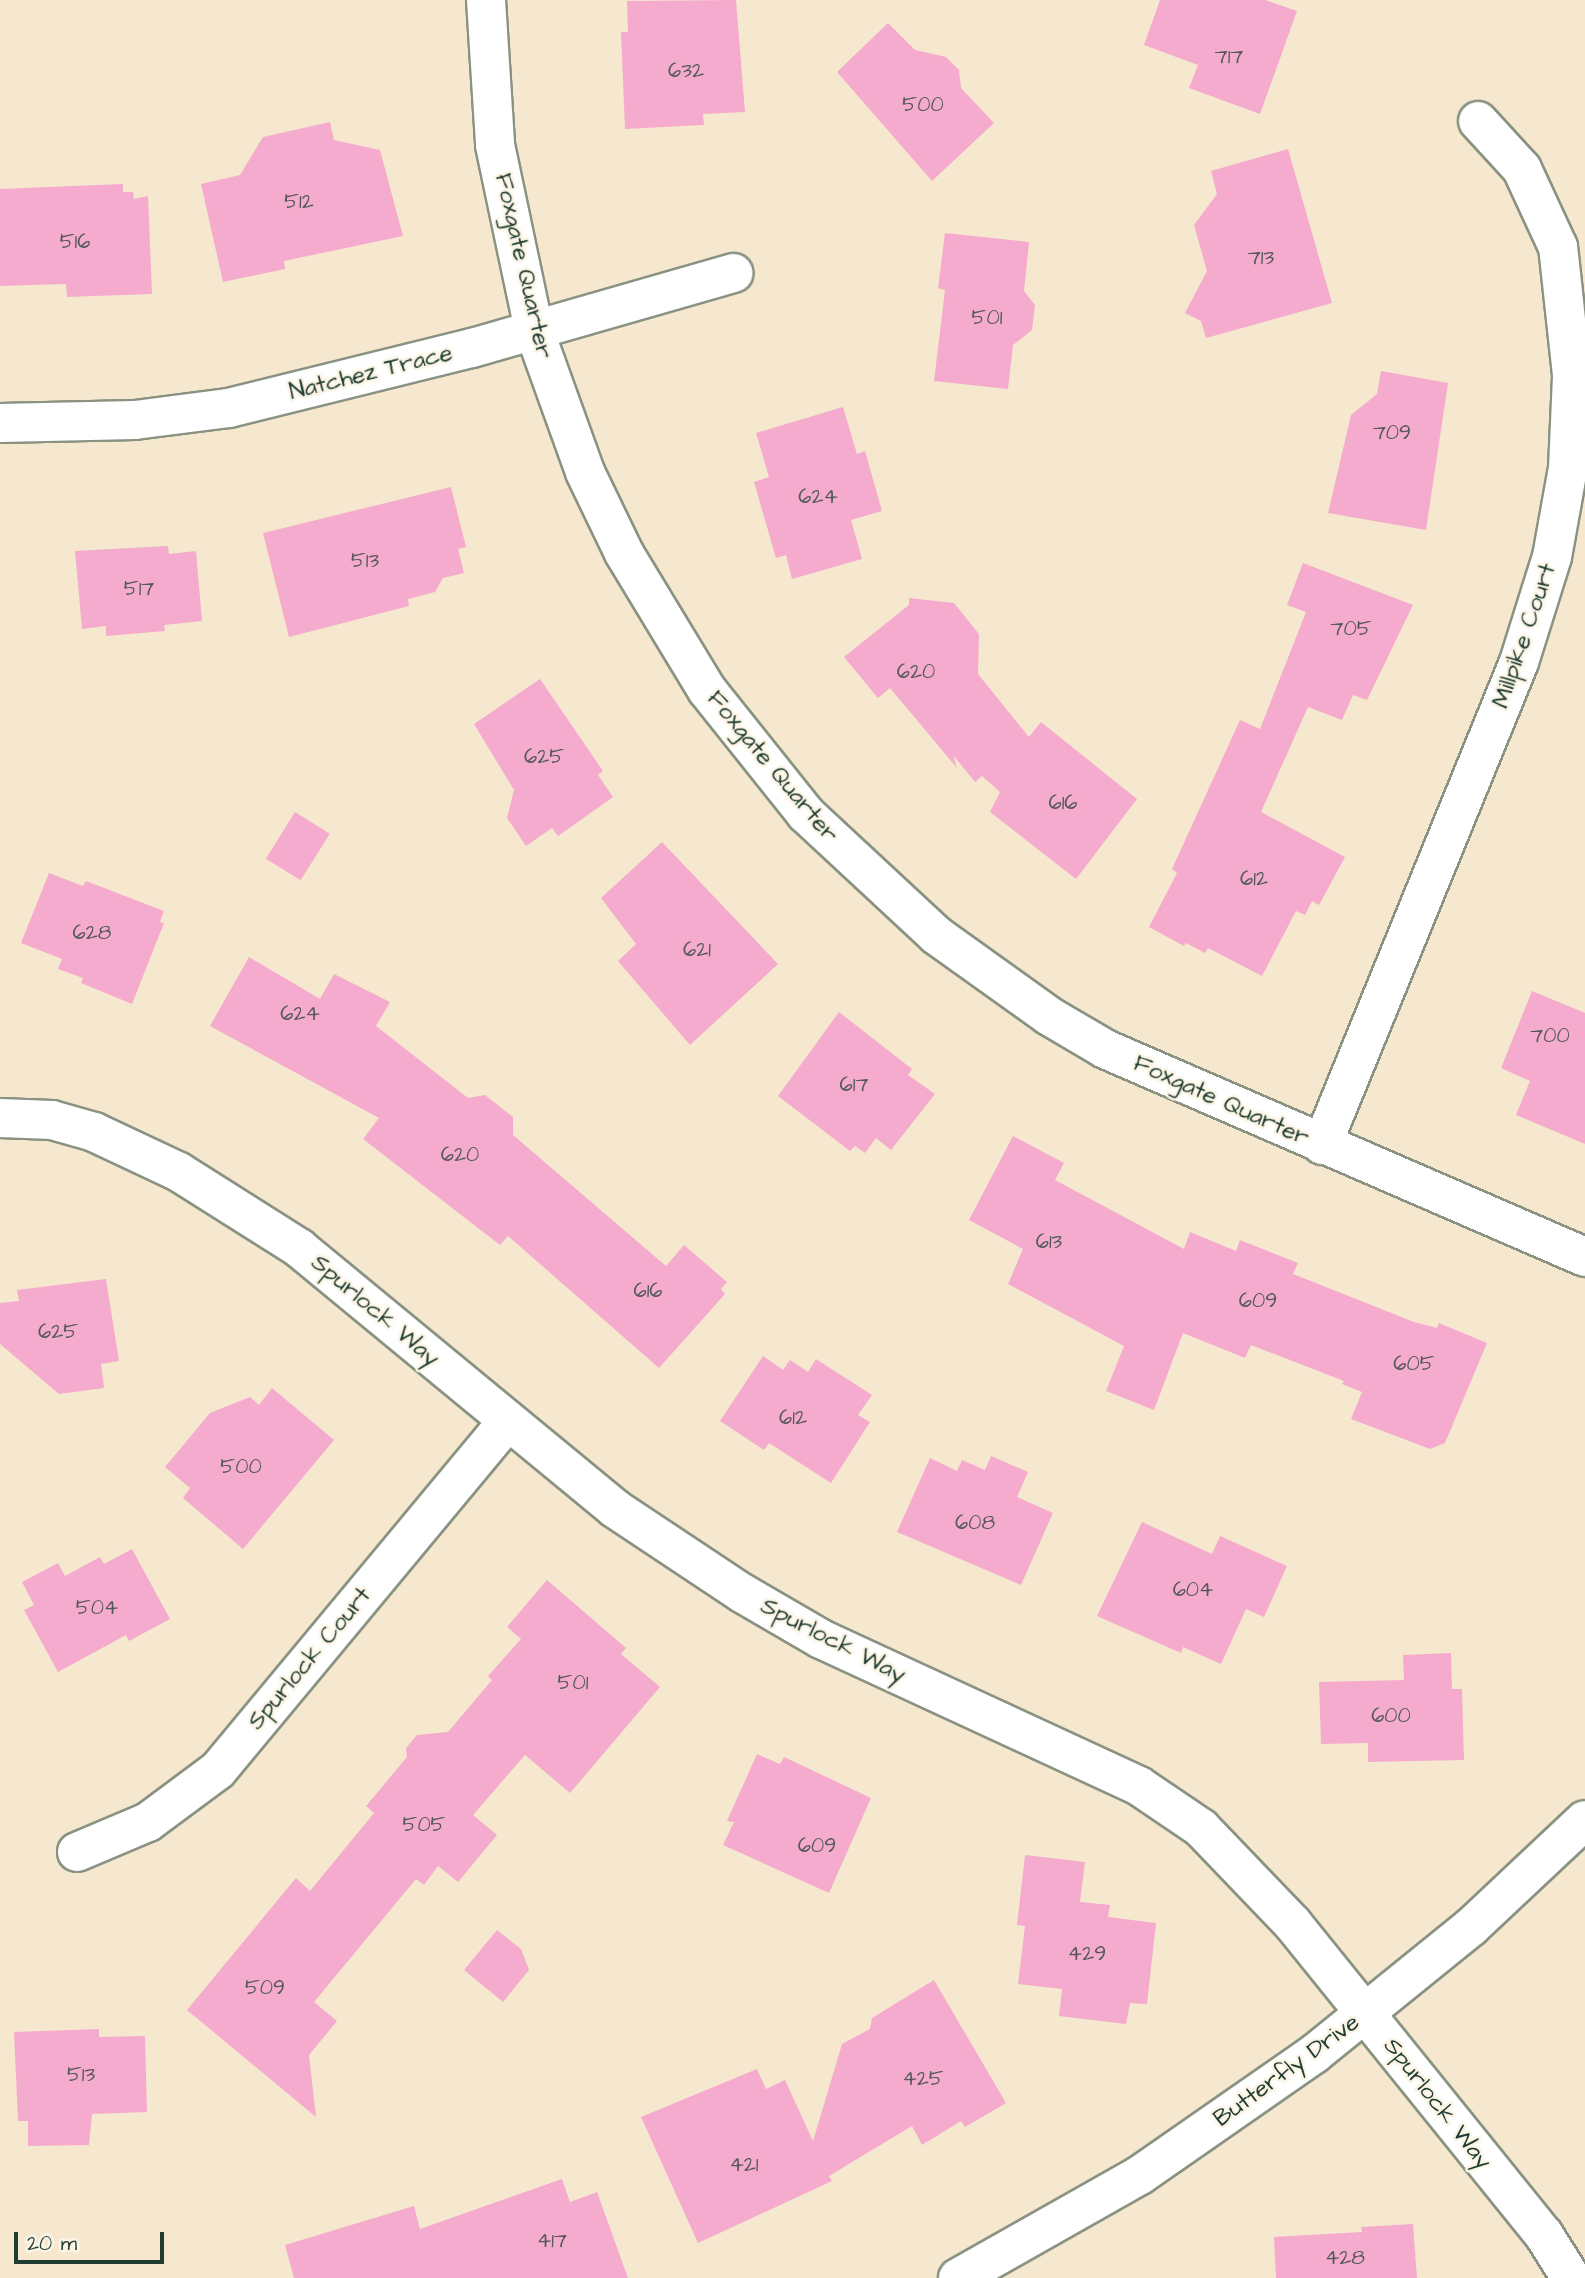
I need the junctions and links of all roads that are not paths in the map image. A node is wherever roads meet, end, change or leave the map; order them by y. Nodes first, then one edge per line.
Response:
1 (486, 0) edge
2 (1478, 121) dead end
3 (733, 273) dead end
4 (534, 330) junction
5 (0, 423) edge
6 (0, 1118) edge
7 (1322, 1145) junction
8 (1585, 1257) edge
9 (508, 1421) junction
10 (1585, 1821) edge
11 (76, 1852) dead end
12 (1366, 2014) junction
13 (958, 2278) edge
14 (1571, 2278) edge

1 - 4 street, Foxgate Quarter
2 - 7 street, Millpike Court
3 - 4 street, Natchez Trace
4 - 5 street, Natchez Trace
4 - 7 street, Foxgate Quarter
6 - 9 street, Spurlock Way
7 - 8 street, Foxgate Quarter
9 - 11 street, Spurlock Court
9 - 12 street, Spurlock Way
10 - 12 street, Butterfly Drive
12 - 13 street, Butterfly Drive
12 - 14 street, Spurlock Way

